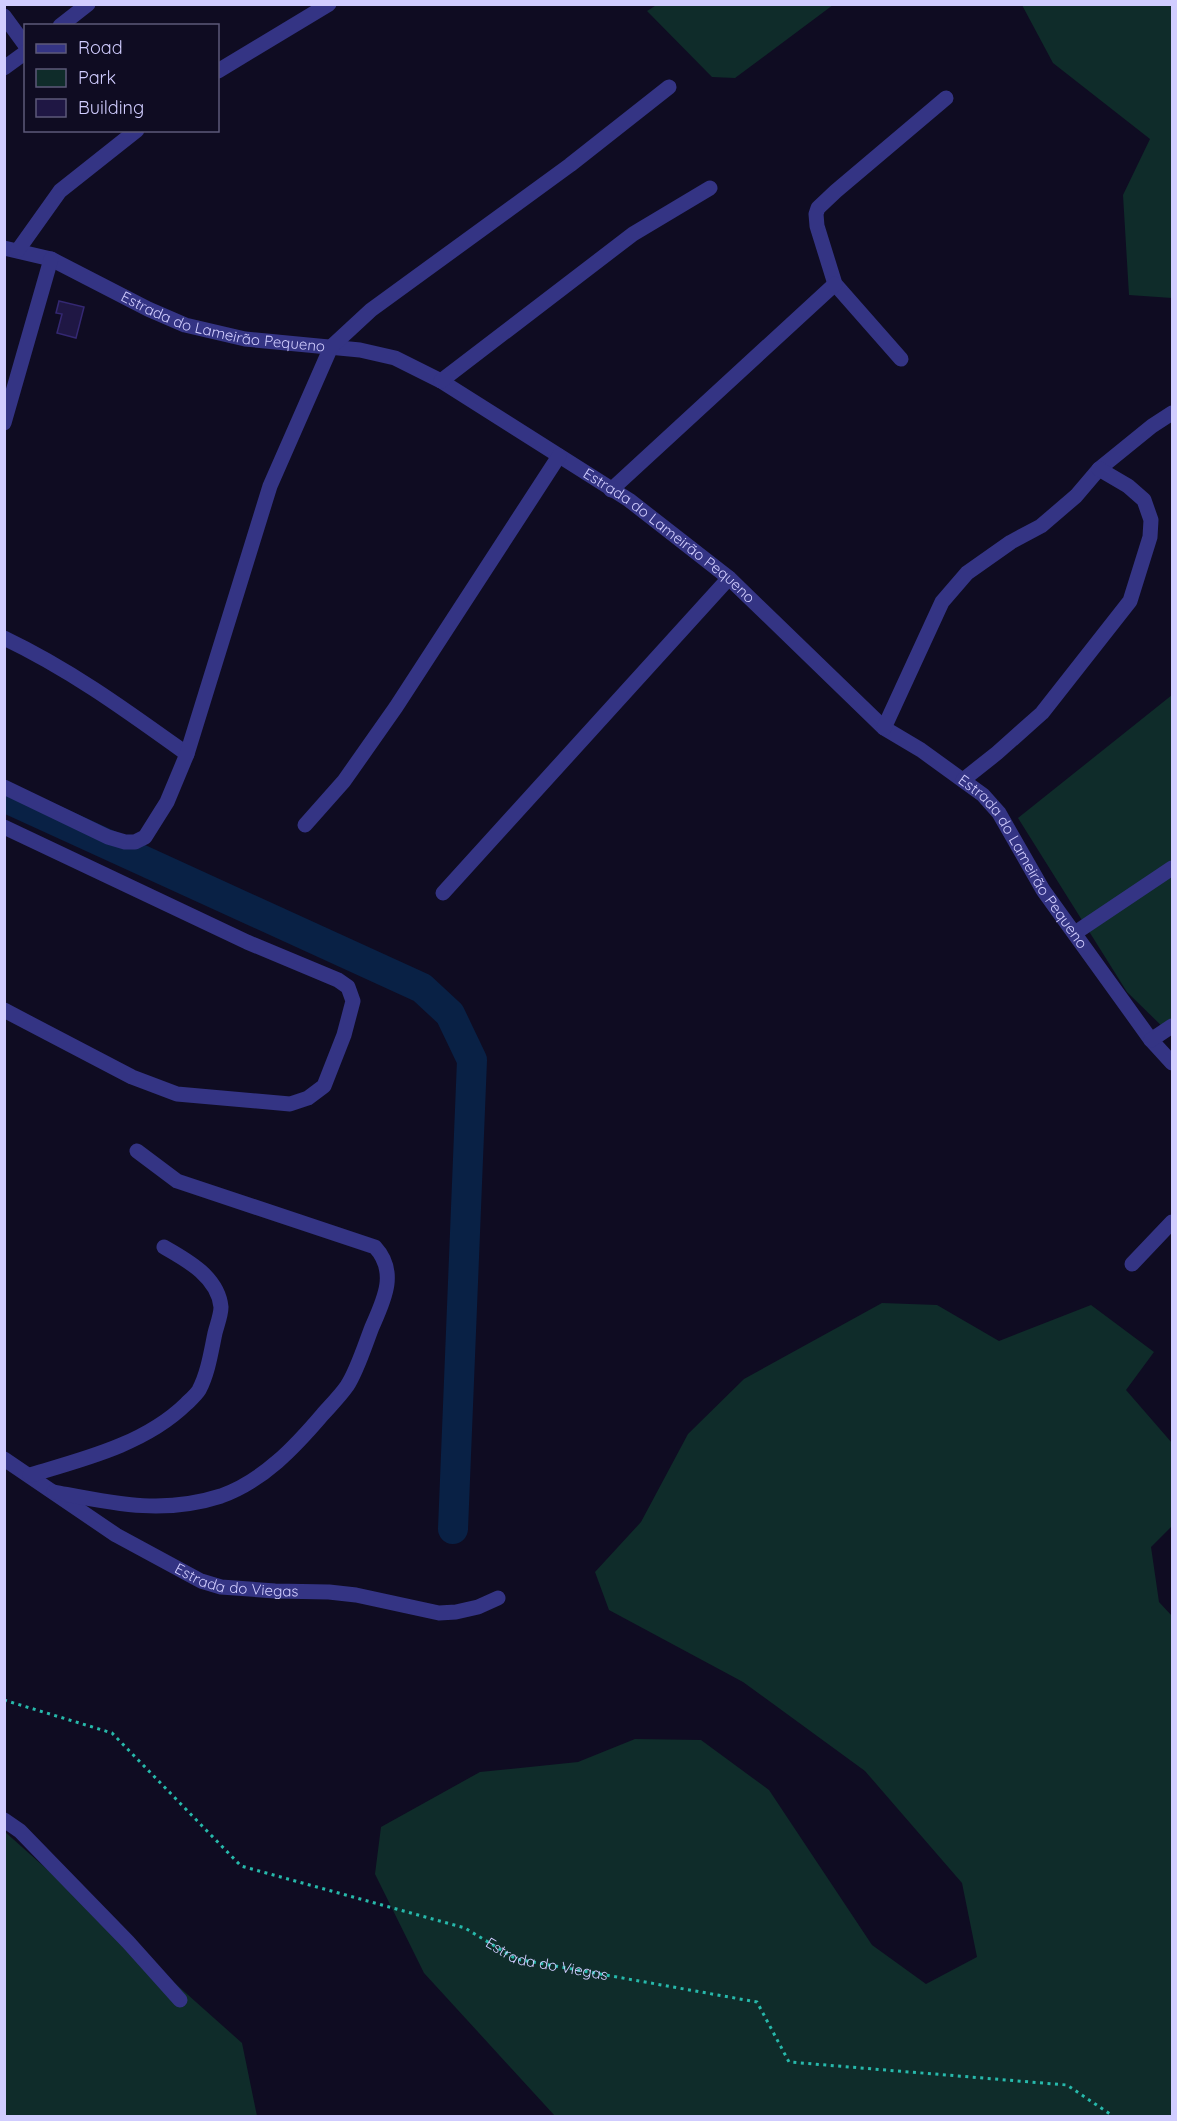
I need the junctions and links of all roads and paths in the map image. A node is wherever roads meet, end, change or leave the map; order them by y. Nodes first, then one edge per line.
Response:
1 (88, 4) edge
2 (329, 4) edge
3 (4, 16) edge
4 (63, 24) edge
5 (24, 43) edge
6 (24, 53) edge
7 (4, 68) edge
8 (219, 70) edge
9 (669, 87) dead end
10 (946, 98) dead end
11 (134, 132) edge
12 (710, 188) dead end
13 (11, 249) edge
14 (51, 259) junction
15 (835, 284) junction
16 (331, 347) junction
17 (901, 359) dead end
18 (441, 381) junction
19 (1173, 413) edge
20 (4, 423) edge
21 (558, 456) junction
22 (1099, 469) junction
23 (611, 490) junction
24 (729, 579) junction
25 (4, 638) edge
26 (884, 728) junction
27 (187, 754) junction
28 (963, 780) junction
29 (4, 787) edge
30 (305, 825) dead end
31 (4, 827) edge
32 (1173, 868) edge
33 (443, 893) dead end
34 (1075, 933) junction
35 (4, 1010) edge
36 (1173, 1026) edge
37 (1151, 1040) junction
38 (1173, 1063) edge
39 (137, 1151) dead end
40 (1173, 1222) edge
41 (164, 1247) dead end
42 (1132, 1264) dead end
43 (4, 1460) edge
44 (30, 1475) junction
45 (54, 1492) junction
46 (498, 1598) dead end
47 (4, 1700) edge
48 (4, 1820) edge
49 (180, 2000) dead end
50 (1113, 2116) edge

1 - 4 street
2 - 8 street
3 - 5 street
6 - 7 street
9 - 16 street
10 - 15 street
11 - 13 street
12 - 18 street
13 - 14 street, Estrada do Lameirão Pequeno
14 - 16 street, Estrada do Lameirão Pequeno
14 - 20 street
15 - 17 street
15 - 23 street
16 - 18 street, Estrada do Lameirão Pequeno
16 - 27 street
18 - 21 street, Estrada do Lameirão Pequeno
19 - 22 street
21 - 23 street, Estrada do Lameirão Pequeno
21 - 30 street
22 - 26 street
22 - 28 street
23 - 24 street, Estrada do Lameirão Pequeno
24 - 26 street, Estrada do Lameirão Pequeno
24 - 33 street
25 - 27 street
26 - 28 street, Estrada do Lameirão Pequeno
27 - 29 street
28 - 34 street, Estrada do Lameirão Pequeno
31 - 35 street
32 - 34 street
34 - 37 street, Estrada do Lameirão Pequeno
36 - 37 street
37 - 38 street, Estrada do Lameirão Pequeno
39 - 45 street
40 - 42 street
41 - 44 street
43 - 44 street, Estrada do Viegas
44 - 45 street, Estrada do Viegas
45 - 46 street, Estrada do Viegas
47 - 50 path, Estrada do Viegas
48 - 49 street

